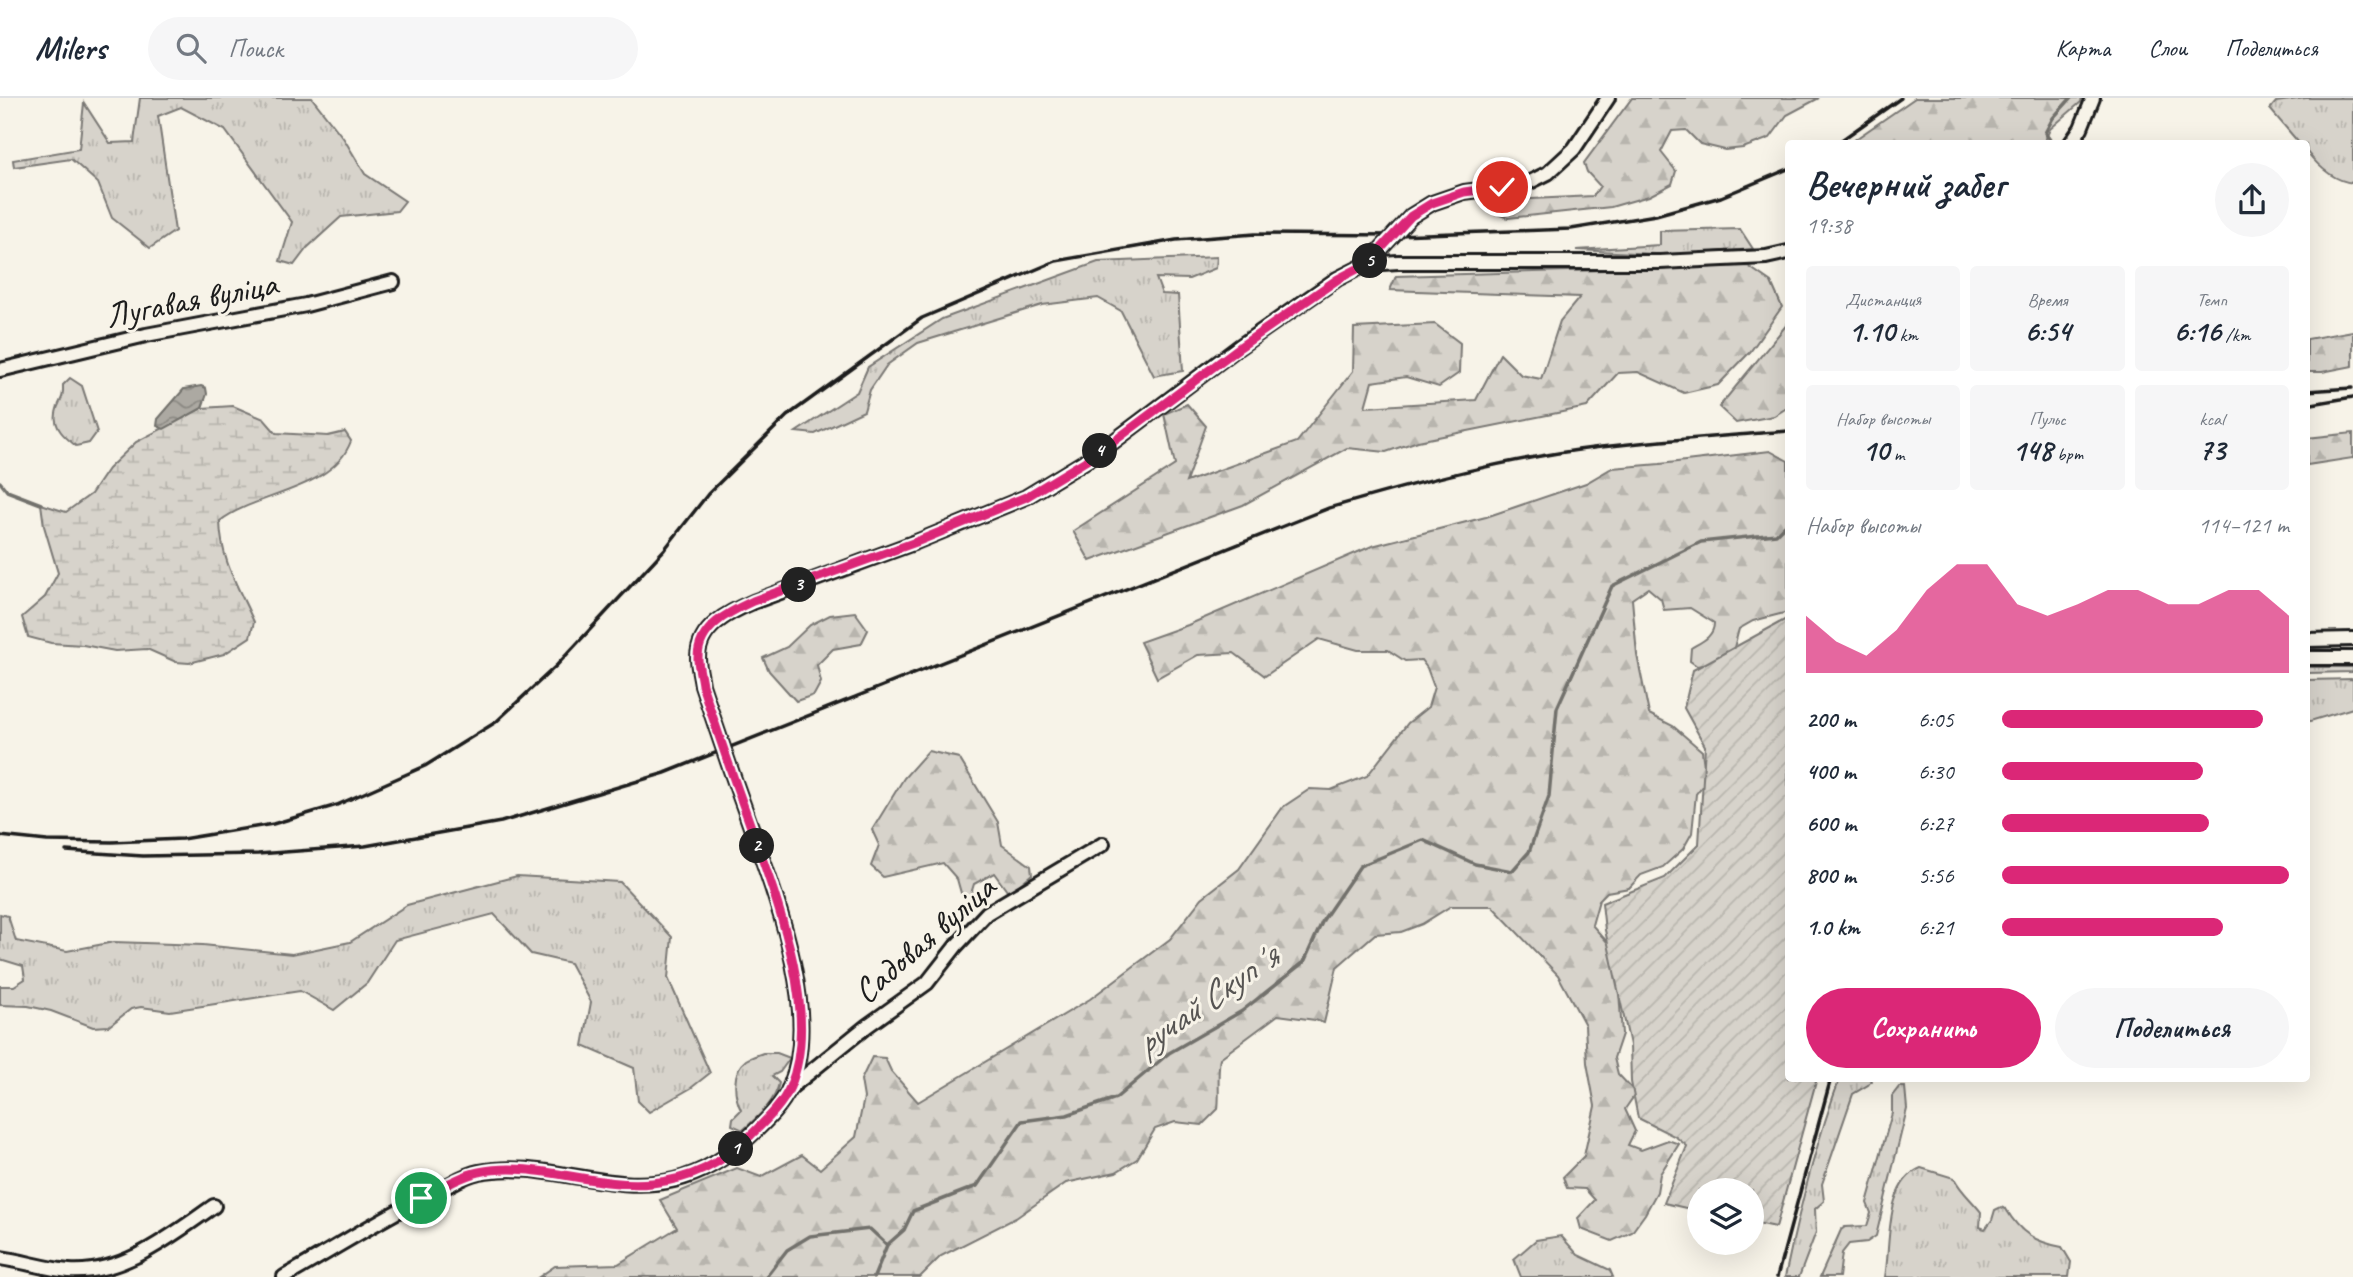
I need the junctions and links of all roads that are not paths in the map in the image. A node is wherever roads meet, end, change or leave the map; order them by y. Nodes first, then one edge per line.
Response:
1 (1608, 98) edge
2 (2093, 98) edge
3 (2073, 140) edge
4 (1785, 253) edge
5 (1367, 264) junction
6 (393, 282) dead end
7 (0, 370) edge
8 (2353, 639) edge
9 (2310, 640) edge
10 (2310, 658) edge
11 (2353, 658) edge
12 (1103, 844) dead end
13 (789, 1089) junction
14 (214, 1206) dead end
15 (0, 1258) edge
16 (284, 1277) edge

1 - 5 street
2 - 3 street
4 - 5 street
5 - 13 street, Садовая вуліца
6 - 7 street, Лугавая вуліца
8 - 9 street
10 - 11 street
12 - 13 street, Садовая вуліца
13 - 16 street, Садовая вуліца
14 - 15 street

